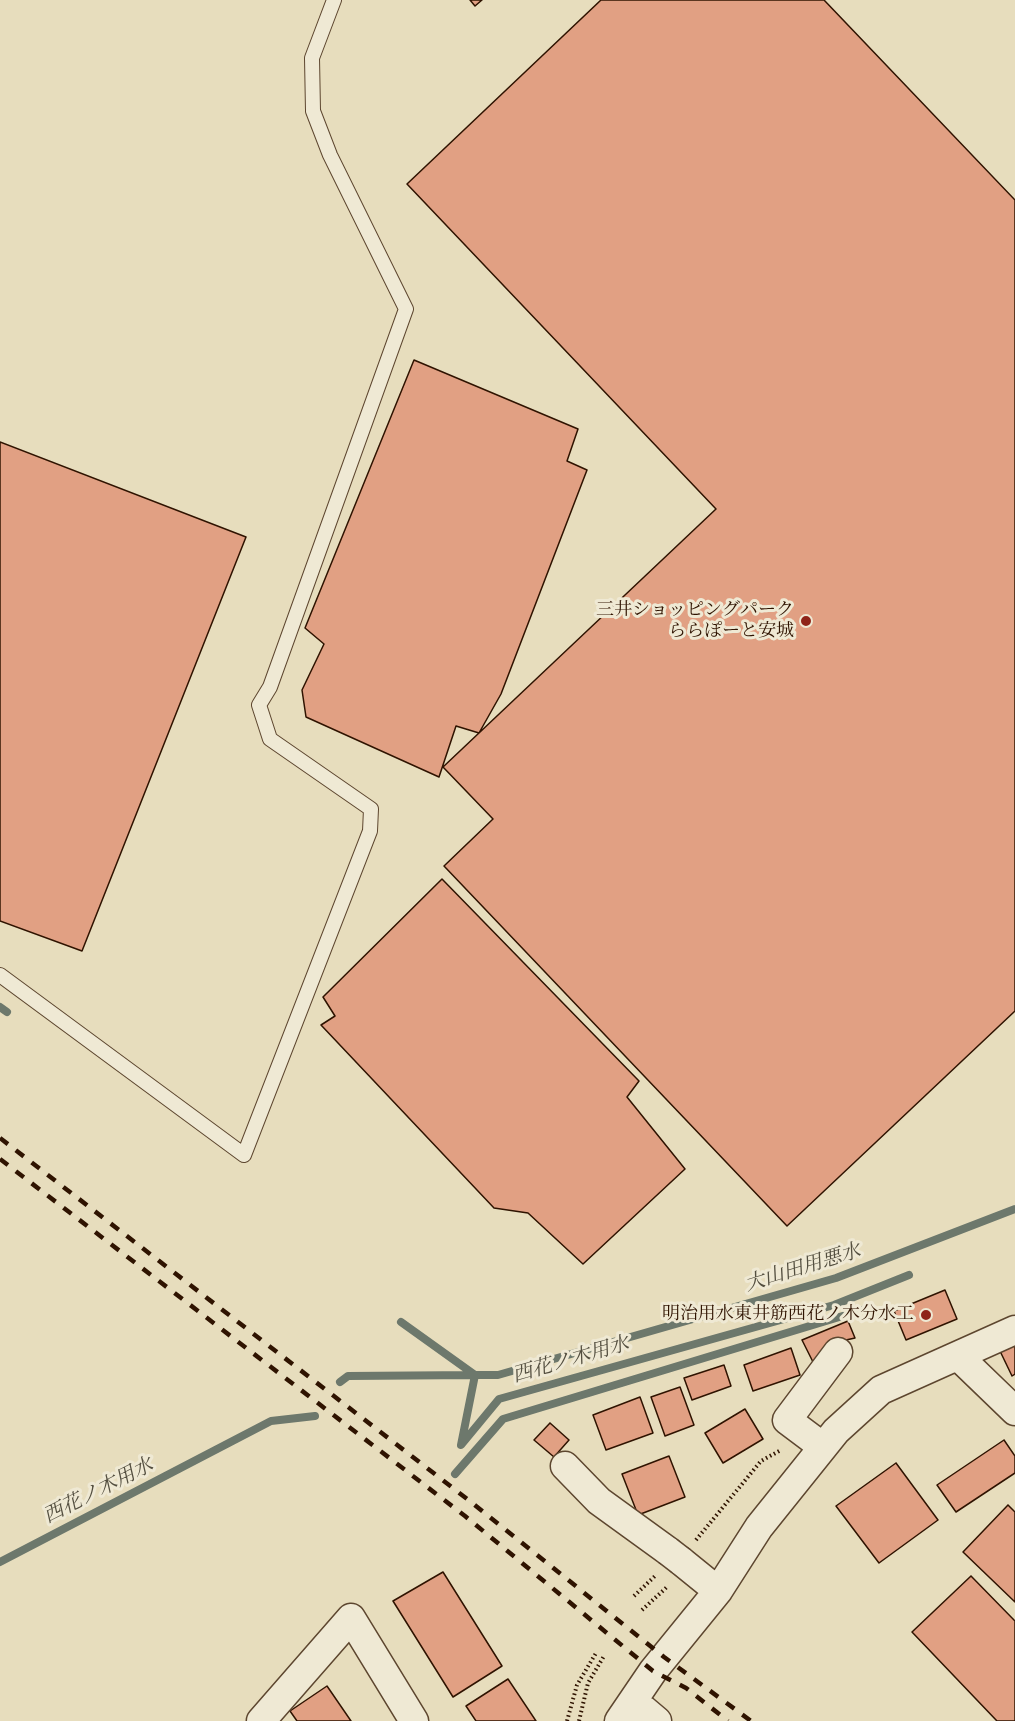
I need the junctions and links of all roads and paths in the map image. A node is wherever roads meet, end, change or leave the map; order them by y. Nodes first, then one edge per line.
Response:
1 (334, 0) edge
2 (0, 975) edge
3 (1015, 1330) edge
4 (838, 1352) dead end
5 (958, 1356) junction
6 (1015, 1411) edge
7 (823, 1447) junction
8 (565, 1466) dead end
9 (673, 1566) junction
10 (718, 1591) junction
11 (642, 1610) dead end
12 (596, 1653) dead end
13 (604, 1656) dead end
14 (261, 1721) edge
15 (414, 1721) edge
16 (567, 1721) edge
17 (579, 1721) edge
18 (619, 1721) edge
19 (636, 1721) edge
20 (657, 1721) edge

1 - 2 lane
3 - 5 street
4 - 7 street
5 - 6 street
5 - 7 street
7 - 10 street
8 - 9 street
9 - 10 street
9 - 11 path
10 - 18 street
12 - 16 path
13 - 17 path
14 - 15 street
19 - 20 street

